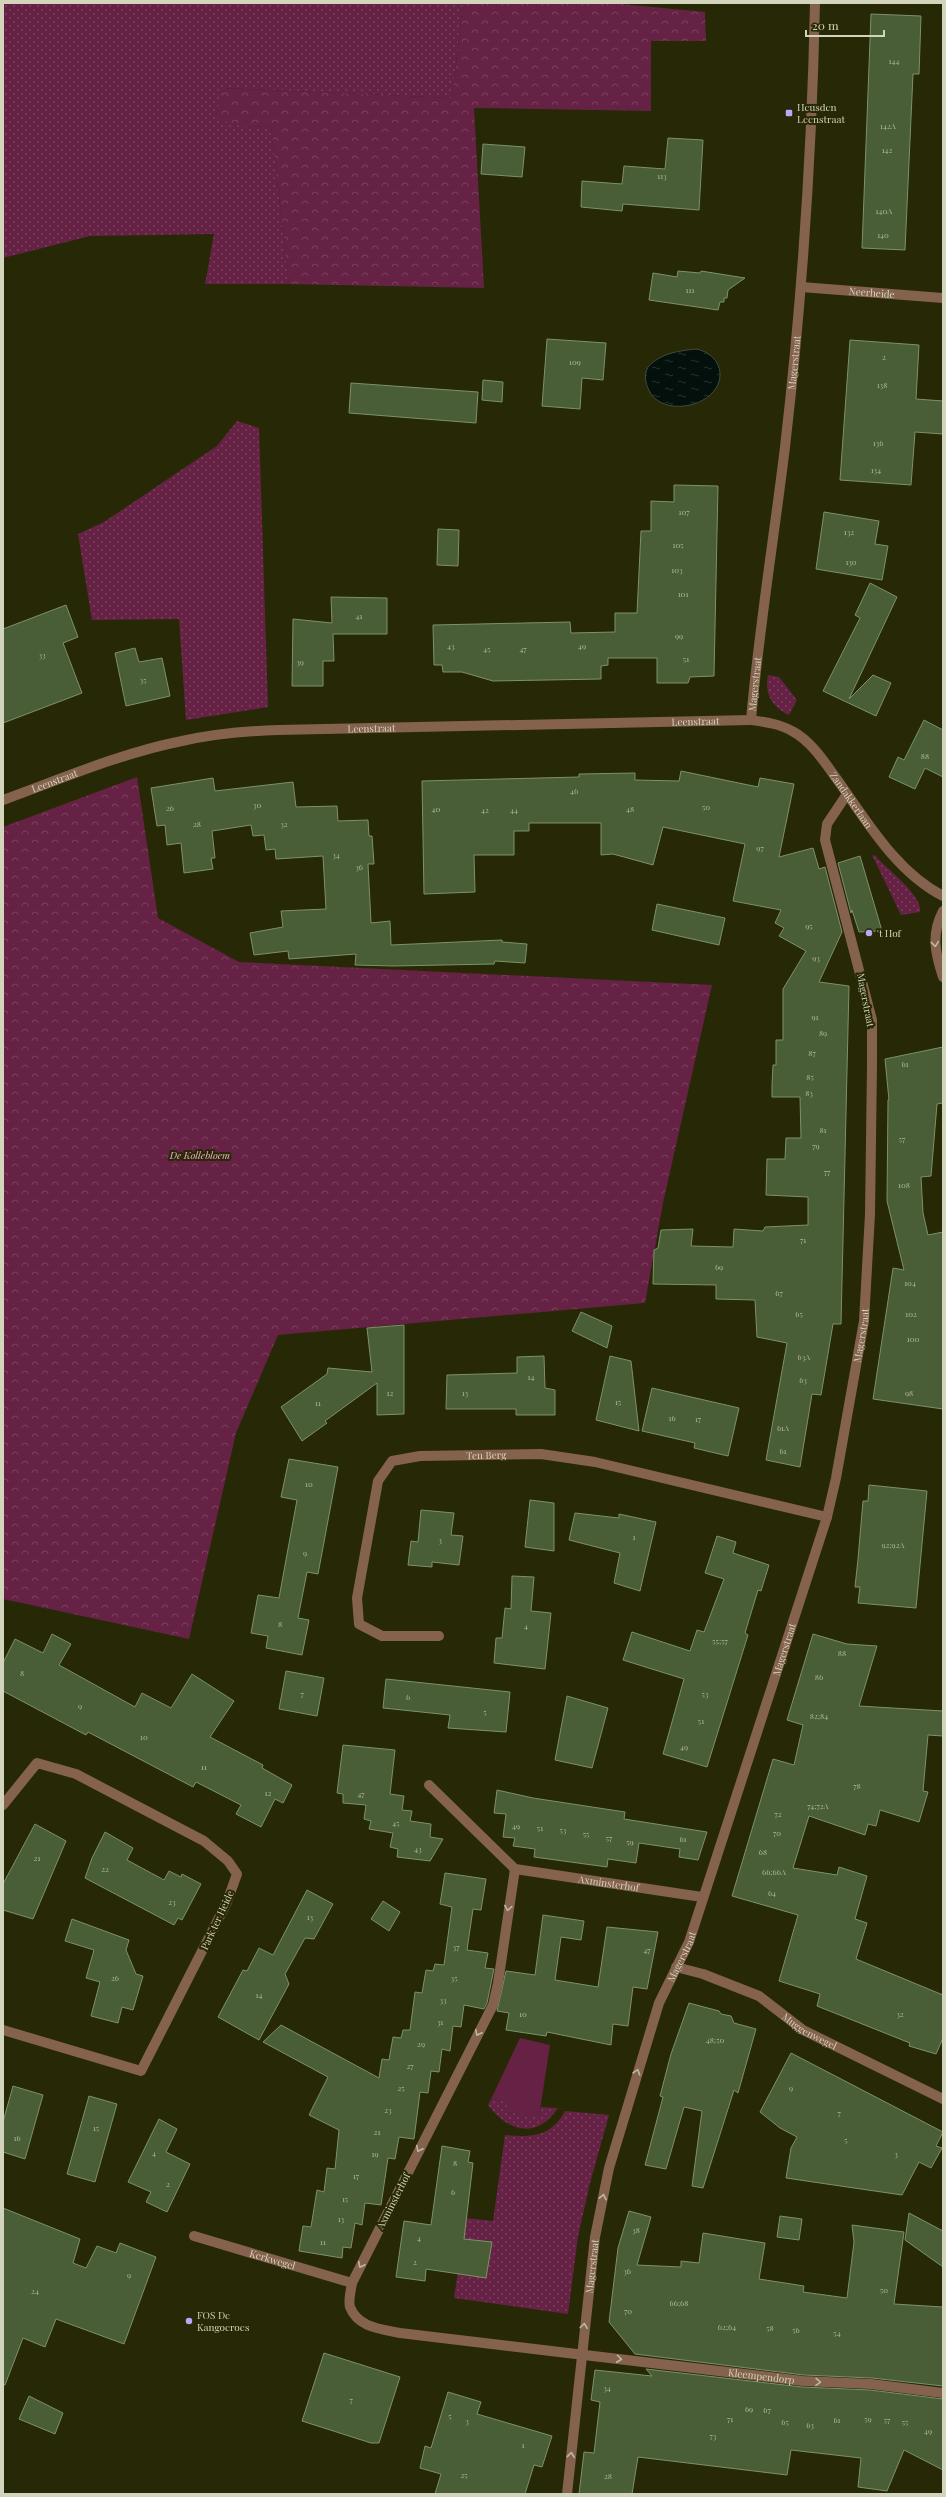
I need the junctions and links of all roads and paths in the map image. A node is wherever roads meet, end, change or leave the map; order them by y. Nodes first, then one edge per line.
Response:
1 (815, 3) edge
2 (801, 287) junction
3 (943, 298) edge
4 (751, 720) junction
5 (847, 794) junction
6 (3, 800) edge
7 (943, 896) edge
8 (943, 910) edge
9 (943, 978) edge
10 (827, 1517) junction
11 (439, 1636) dead end
12 (429, 1785) dead end
13 (3, 1805) edge
14 (515, 1869) junction
15 (702, 1897) junction
16 (676, 1967) junction
17 (3, 2030) edge
18 (943, 2099) edge
19 (194, 2236) dead end
20 (352, 2283) junction
21 (581, 2354) junction
22 (943, 2393) edge
23 (567, 2494) edge

1 - 2 street, Magerstraat
2 - 3 street, Neerheide
2 - 4 street, Magerstraat
4 - 5 street, Zandakkerlaan
4 - 6 street, Leenstraat
5 - 7 street, Zandakkerlaan
5 - 10 street, Magerstraat
8 -> 9 street
10 - 11 street, Ten Berg
10 - 15 street, Magerstraat
12 - 14 street
13 - 17 street, Park ter Heide
14 - 15 street, Axminsterhof
14 -> 20 street, Axminsterhof
15 - 16 street, Magerstraat
16 - 18 street, Muggenwegel
21 -> 16 street, Magerstraat
19 - 20 street, Kerkwegel
20 - 21 street, Axminsterhof
21 -> 22 street, Kleempendorp
23 -> 21 street, Magerstraat

